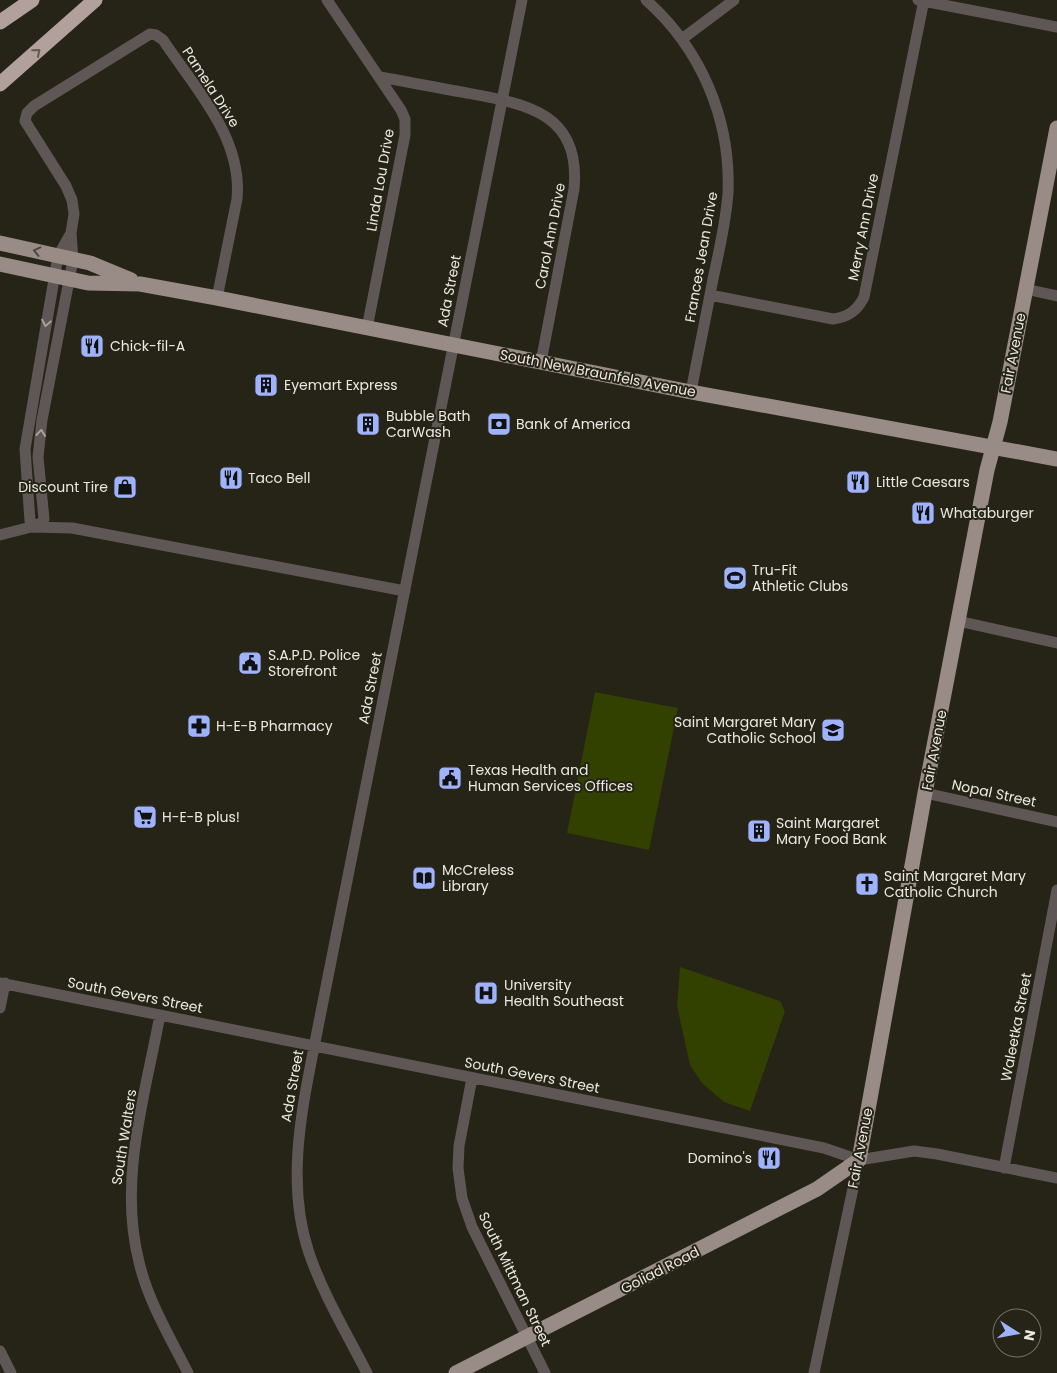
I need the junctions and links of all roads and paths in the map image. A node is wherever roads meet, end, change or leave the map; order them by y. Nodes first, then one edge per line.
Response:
1 (32, 0) edge
2 (95, 0) edge
3 (327, 0) edge
4 (522, 0) edge
5 (646, 0) edge
6 (734, 0) edge
7 (922, 0) edge
8 (0, 22) edge
9 (1057, 27) edge
10 (682, 39) junction
11 (380, 77) junction
12 (0, 84) edge
13 (502, 99) junction
14 (1057, 128) edge
15 (0, 243) edge
16 (66, 258) junction
17 (0, 264) edge
18 (62, 277) junction
19 (140, 284) junction
20 (1025, 289) junction
21 (710, 296) junction
22 (1057, 296) edge
23 (217, 298) junction
24 (367, 328) junction
25 (453, 345) junction
26 (541, 362) junction
27 (691, 392) junction
28 (993, 447) junction
29 (1057, 459) edge
30 (38, 527) junction
31 (0, 535) edge
32 (404, 591) junction
33 (958, 621) junction
34 (1057, 643) edge
35 (925, 793) junction
36 (1057, 822) edge
37 (1057, 890) edge
38 (2, 983) edge
39 (0, 1008) edge
40 (160, 1015) junction
41 (314, 1046) junction
42 (472, 1078) junction
43 (859, 1160) junction
44 (1004, 1168) junction
45 (1057, 1178) edge
46 (526, 1338) junction
47 (0, 1351) edge
48 (11, 1373) edge
49 (188, 1373) edge
50 (366, 1373) edge
51 (456, 1373) edge
52 (544, 1373) edge
53 (814, 1373) edge

1 - 8 highway
12 -> 2 highway
3 - 11 street, Linda Lou Drive
4 - 13 street, Ada Street
5 - 10 street, Frances Jean Drive
6 - 10 street
7 - 9 street
7 - 21 street, Merry Ann Drive
10 - 21 street, Frances Jean Drive
11 - 13 street, Carol Ann Drive
11 - 24 street, Linda Lou Drive
13 - 25 street, Ada Street
13 - 26 street, Carol Ann Drive
14 - 20 main road, Fair Avenue
16 -> 15 main road, South New Braunfels Avenue
16 - 18 street
16 - 19 main road, South New Braunfels Avenue
16 - 23 street, Pamela Drive
17 - 18 main road, South New Braunfels Avenue
18 - 19 main road, South New Braunfels Avenue
18 - 30 street
19 - 23 main road, South New Braunfels Avenue
20 - 22 street
20 - 28 main road, Fair Avenue
21 - 27 street, Frances Jean Drive
23 - 24 main road, South New Braunfels Avenue
24 - 25 main road, South New Braunfels Avenue
25 - 26 main road, South New Braunfels Avenue
25 - 32 street, Ada Street
26 - 27 main road, South New Braunfels Avenue
27 - 28 main road, South New Braunfels Avenue
28 - 29 main road, South New Braunfels Avenue
28 - 33 main road, Fair Avenue
30 - 31 street
30 - 32 street
32 - 41 street, Ada Street
33 - 34 street
33 - 35 main road, Fair Avenue
35 - 36 street, Nopal Street
35 - 43 main road, Fair Avenue
37 - 44 street, Waleetka Street
38 - 39 street
38 - 40 street, South Gevers Street
40 - 41 street, South Gevers Street
40 - 49 street, South Walters
41 - 42 street, South Gevers Street
41 - 50 street, Ada Street
42 - 43 street, South Gevers Street
42 - 46 street, South Mittman Street
43 - 44 street, South Gevers Street
43 - 46 main road, Goliad Road
43 - 53 street, Fair Avenue
44 - 45 street, South Gevers Street
46 - 51 main road, Goliad Road
46 - 52 street, South Mittman Street
47 - 48 street

